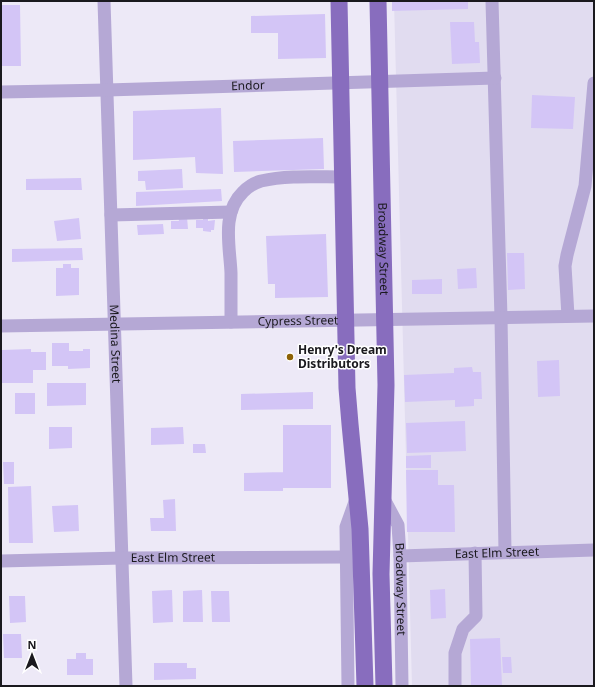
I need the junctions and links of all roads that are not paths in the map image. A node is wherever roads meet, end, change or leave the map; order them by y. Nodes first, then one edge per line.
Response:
1 (104, 1) edge
2 (339, 1) edge
3 (378, 1) edge
4 (492, 1) edge
5 (494, 78) junction
6 (341, 82) junction
7 (380, 82) junction
8 (594, 83) edge
9 (107, 90) junction
10 (1, 92) edge
11 (343, 177) junction
12 (231, 212) junction
13 (111, 215) junction
14 (568, 316) junction
15 (594, 316) edge
16 (501, 318) junction
17 (386, 319) junction
18 (346, 320) junction
19 (231, 322) junction
20 (114, 324) junction
21 (1, 326) edge
22 (357, 496) junction
23 (383, 497) junction
24 (594, 550) edge
25 (505, 552) junction
26 (475, 553) junction
27 (400, 556) junction
28 (345, 557) junction
29 (122, 558) junction
30 (1, 561) edge
31 (126, 686) edge
32 (348, 686) edge
33 (365, 686) edge
34 (384, 686) edge
35 (402, 686) edge
36 (455, 686) edge

1 - 9 street, Medina Street
2 - 6 main road
3 - 7 main road, Broadway Street
4 - 5 street
5 - 7 street, Endor
5 - 16 street
6 - 7 street, Endor
6 - 9 street, Endor
6 - 11 main road
7 - 17 main road, Broadway Street
8 - 14 street
9 - 10 street, Endor
9 - 13 street, Medina Street
11 - 12 street
11 - 18 main road
12 - 13 street
12 - 19 street
13 - 20 street, Medina Street
14 - 15 street, Cypress Street
14 - 16 street, Cypress Street
16 - 17 street, Cypress Street
16 - 25 street
17 - 18 street, Cypress Street
17 - 23 main road, Broadway Street
18 - 19 street, Cypress Street
18 - 22 main road
19 - 20 street, Cypress Street
20 - 21 street, Cypress Street
20 - 29 street, Medina Street
22 - 28 street
22 - 33 main road
23 - 27 street, Broadway Street
23 - 34 main road, Broadway Street
24 - 25 street, East Elm Street
25 - 26 street, East Elm Street
26 - 27 street, East Elm Street
26 - 36 street
27 - 35 street, Broadway Street
28 - 29 street, East Elm Street
28 - 32 street
29 - 30 street, East Elm Street
29 - 31 street, Medina Street

